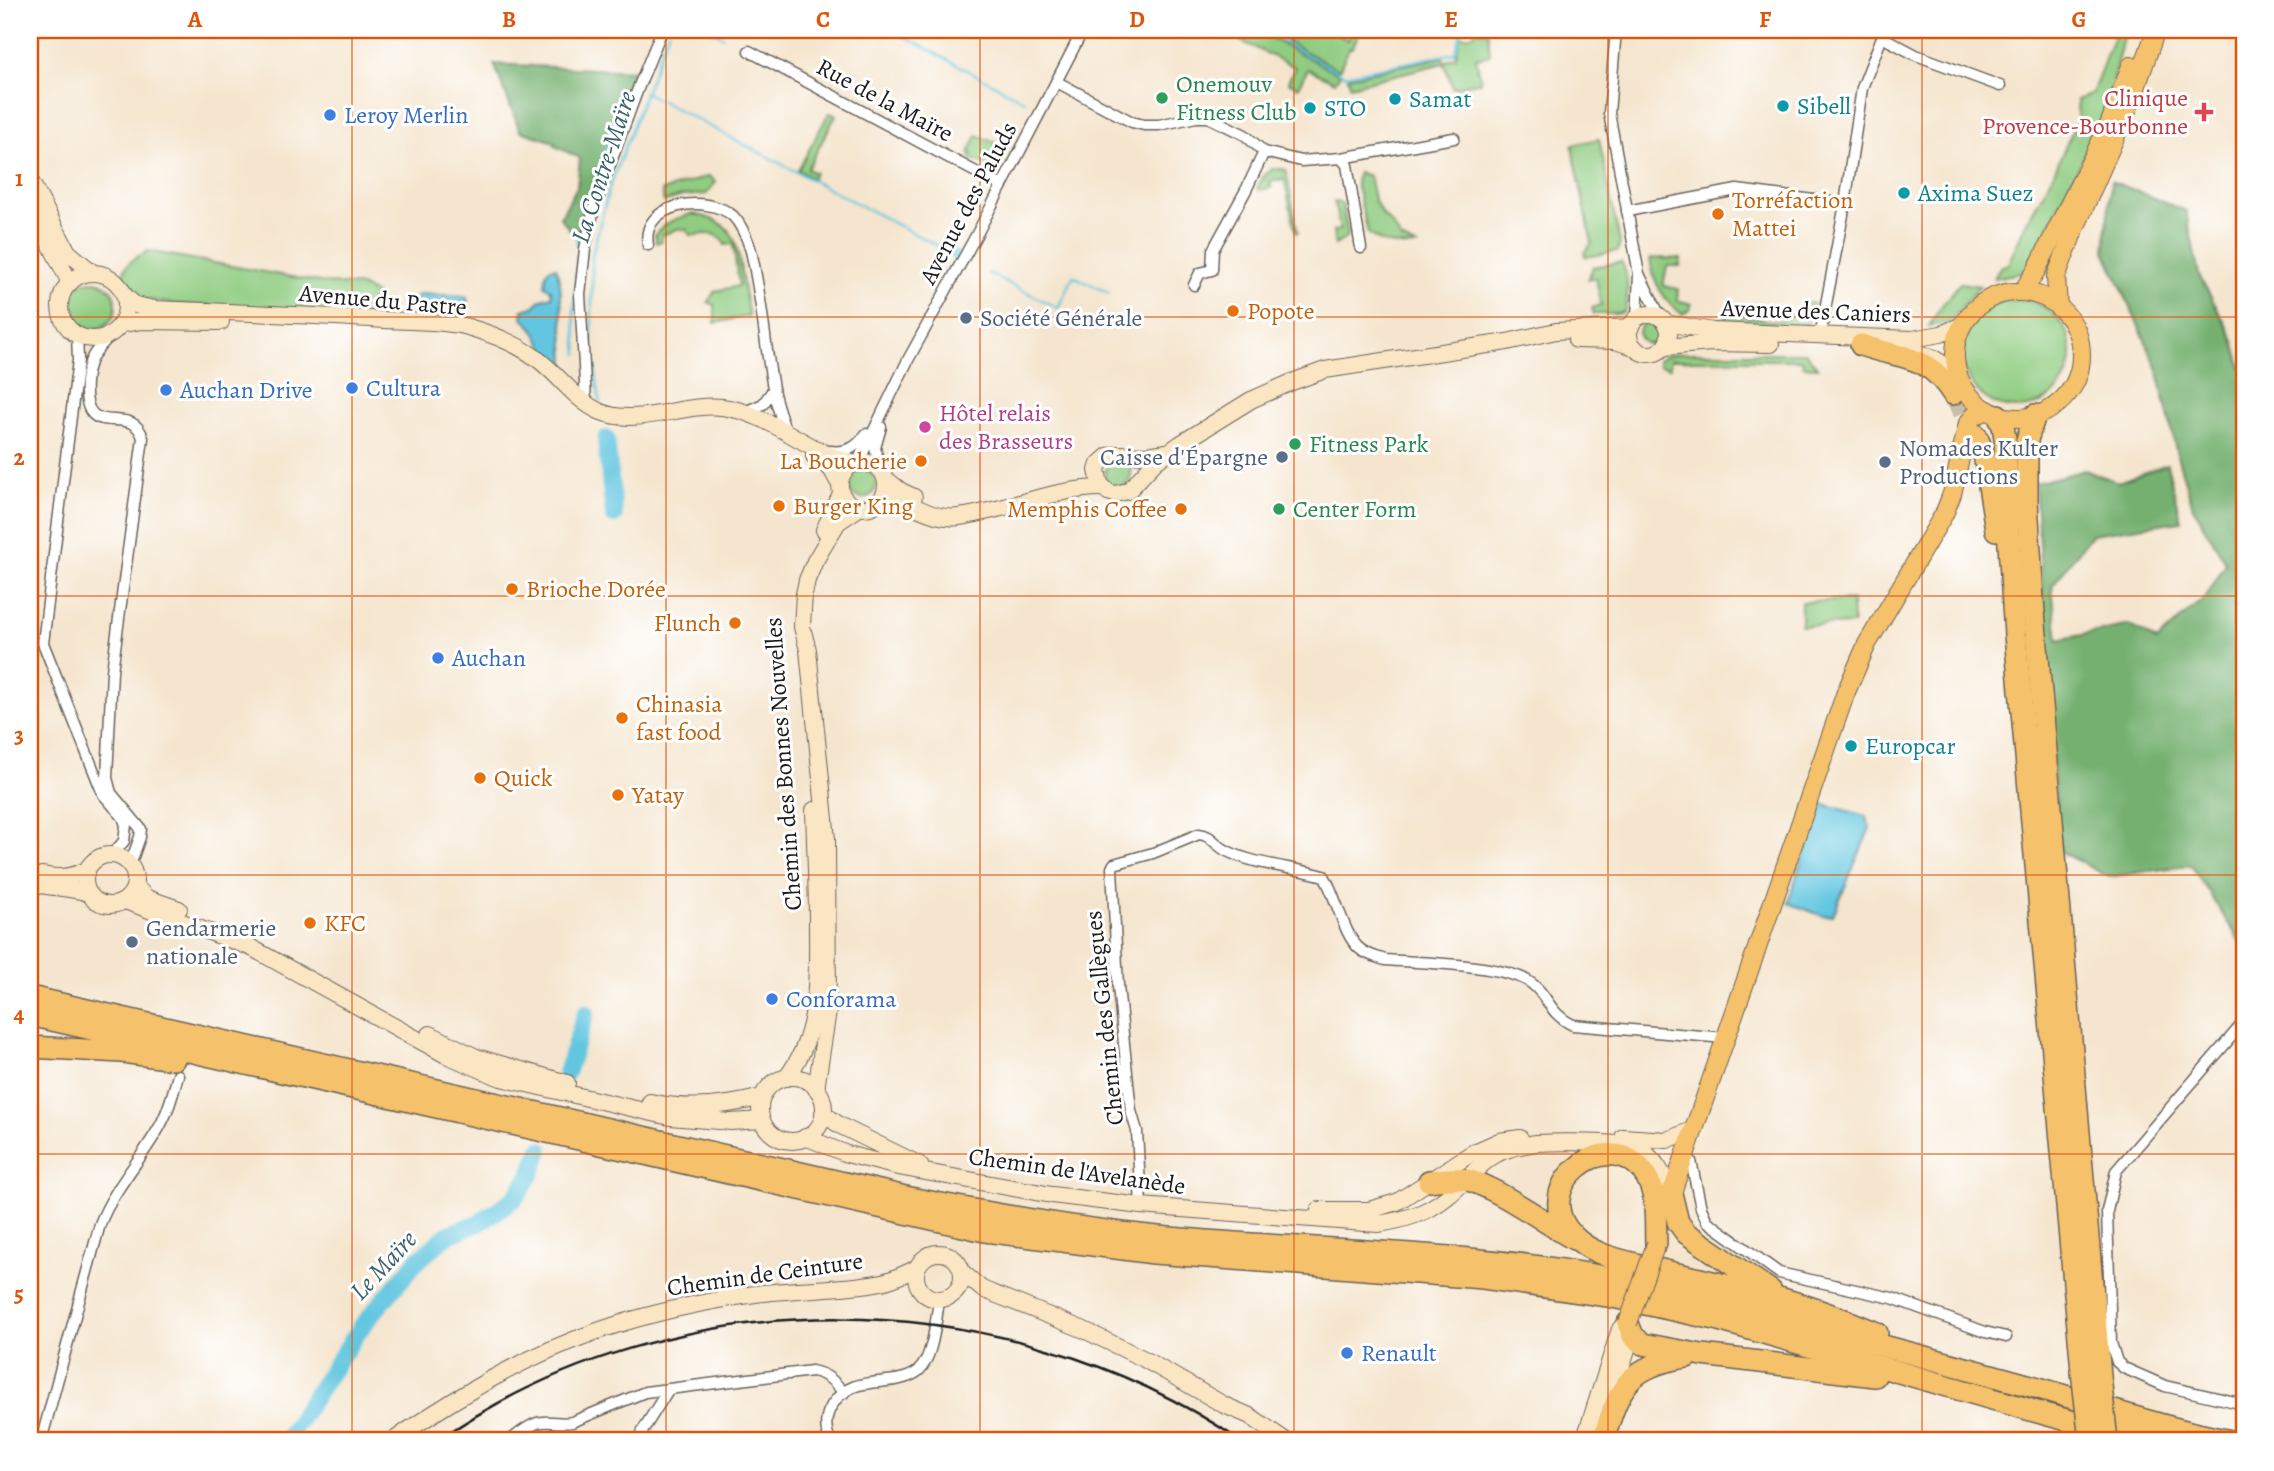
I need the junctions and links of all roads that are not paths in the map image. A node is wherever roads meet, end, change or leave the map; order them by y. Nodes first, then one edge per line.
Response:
1 (662, 30) edge
2 (1081, 30) edge
3 (1616, 30) edge
4 (2144, 30) edge
5 (2156, 30) edge
6 (1883, 33) edge
7 (749, 51) dead end
8 (1057, 82) junction
9 (2000, 86) dead end
10 (1454, 138) dead end
11 (1264, 152) junction
12 (1340, 158) junction
13 (30, 180) edge
14 (1002, 186) junction
15 (1845, 204) junction
16 (30, 205) edge
17 (1627, 211) junction
18 (648, 245) dead end
19 (1360, 248) dead end
20 (93, 273) junction
21 (1639, 274) junction
22 (69, 283) junction
23 (1194, 285) dead end
24 (2022, 292) junction
25 (125, 296) junction
26 (2059, 306) junction
27 (1664, 320) junction
28 (1634, 323) junction
29 (1962, 325) junction
30 (117, 329) junction
31 (77, 336) junction
32 (1820, 336) junction
33 (1507, 342) junction
34 (1861, 345) joint
35 (1634, 347) junction
36 (1665, 347) junction
37 (1958, 385) junction
38 (773, 390) junction
39 (890, 394) junction
40 (586, 402) junction
41 (745, 412) junction
42 (1993, 412) junction
43 (2035, 415) junction
44 (99, 418) junction
45 (71, 421) junction
46 (785, 430) junction
47 (1976, 435) tunnel mouth
48 (820, 450) junction
49 (1167, 452) junction
50 (1126, 456) junction
51 (856, 463) junction
52 (1097, 470) junction
53 (883, 474) junction
54 (1136, 483) junction
55 (1102, 488) junction
56 (840, 489) junction
57 (1952, 494) junction
58 (882, 499) junction
59 (859, 508) junction
60 (2015, 635) junction
61 (112, 855) junction
62 (130, 865) junction
63 (87, 870) junction
64 (30, 873) edge
65 (30, 883) edge
66 (135, 886) junction
67 (88, 893) junction
68 (125, 901) junction
69 (30, 997) edge
70 (30, 1015) edge
71 (2244, 1022) edge
72 (1726, 1038) junction
73 (30, 1047) edge
74 (178, 1075) dead end
75 (786, 1078) junction
76 (816, 1088) junction
77 (762, 1097) junction
78 (433, 1107) junction
79 (823, 1113) junction
80 (762, 1120) junction
81 (1692, 1130) junction
82 (805, 1137) junction
83 (1667, 1140) junction
84 (1651, 1157) junction
85 (1684, 1159) junction
86 (935, 1172) junction
87 (1465, 1179) junction
88 (1429, 1181) junction
89 (1671, 1193) junction
90 (1141, 1206) junction
91 (1213, 1210) junction
92 (1579, 1241) junction
93 (1656, 1244) junction
94 (917, 1268) junction
95 (962, 1272) junction
96 (881, 1282) junction
97 (982, 1289) junction
98 (920, 1290) junction
99 (955, 1294) junction
100 (1781, 1298) junction
101 (939, 1300) junction
102 (1628, 1323) junction
103 (2006, 1337) dead end
104 (1702, 1354) junction
105 (1943, 1362) junction
106 (2091, 1373) junction
107 (1940, 1384) junction
108 (668, 1390) junction
109 (844, 1393) junction
110 (2244, 1404) edge
111 (1224, 1405) junction
112 (41, 1441) edge
113 (393, 1441) edge
114 (509, 1441) edge
115 (641, 1441) edge
116 (830, 1441) edge
117 (1272, 1441) edge
118 (1286, 1441) edge
119 (1584, 1441) edge
120 (1597, 1441) edge
121 (1603, 1441) edge
122 (2091, 1441) edge
123 (2107, 1441) edge
124 (2146, 1441) edge
125 (2232, 1441) edge

1 - 40 street
2 - 8 street, Avenue des Paluds
3 - 17 street
4 - 24 main road
5 - 26 main road
6 - 9 street
6 - 15 street
7 - 14 street, Rue de la Maïre
8 - 11 street
8 - 14 street, Avenue des Paluds
10 - 12 street
11 - 12 street
11 - 23 street
12 - 19 street
13 - 20 street
14 - 39 street, Avenue des Paluds
15 - 17 street
15 - 32 street
16 - 22 street
17 - 21 street
18 - 38 street
20 - 22 street
20 - 25 street
21 - 27 street
21 - 28 street
22 - 31 street
24 - 26 main road
24 - 29 main road
25 - 30 street
25 - 40 street, Avenue du Pastre
26 - 43 main road
27 - 28 street
27 - 32 street, Avenue des Caniers
27 - 36 street
28 - 33 street
28 - 35 street
29 - 32 street, Avenue des Caniers
29 - 37 main road
30 - 31 street
30 - 44 street
30 - 56 street, Avenue du Pastre
31 - 45 street
33 - 35 street
33 - 49 street
34 - 36 street, Avenue des Caniers
34 - 37 highway
35 - 36 street
37 - 42 main road
37 - 57 main road
38 - 41 street
38 - 46 street
39 - 48 street, Avenue des Paluds
39 - 51 street, Avenue des Paluds
39 - 53 street, Avenue des Paluds
40 - 41 street, Avenue du Pastre
41 - 46 street, Avenue du Pastre
42 - 43 main road
42 - 57 main road
42 - 60 highway
43 - 106 highway
44 - 45 street
44 - 62 street
45 - 61 street
46 - 48 street, Avenue du Pastre
47 - 60 highway
48 - 51 street, Avenue du Pastre
49 - 50 street
49 - 54 street
50 - 52 street
50 - 54 street
51 - 53 street
51 - 56 street
52 - 53 street
52 - 55 street
53 - 58 street
54 - 55 street
55 - 58 street
56 - 59 street
56 - 75 street, Chemin des Bonnes Nouvelles
57 - 72 main road
58 - 59 street
59 - 76 street, Chemin des Bonnes Nouvelles
60 - 106 highway
61 - 62 street
61 - 63 street
62 - 66 street
63 - 64 street
63 - 67 street
65 - 67 street
66 - 68 street
66 - 77 street
67 - 68 street
68 - 80 street
69 - 105 highway
70 - 78 highway
71 - 110 street
72 - 81 main road
72 - 90 street, Chemin des Gallègues
73 - 78 highway
74 - 112 street
75 - 76 street
75 - 77 street
76 - 79 street
77 - 80 street
78 - 107 highway
79 - 82 street
79 - 86 street
80 - 82 street
81 - 83 street, Chemin de l'Avelanède
81 - 85 main road
82 - 86 street
83 - 85 street
83 - 88 street, Chemin de l'Avelanède
84 - 85 street, Chemin de l'Avelanède
84 - 87 street, Chemin de l'Avelanède
84 - 89 street
85 - 89 main road
85 - 103 street
86 - 90 street, Chemin de l'Avelanède
87 - 88 highway
87 - 91 street, Chemin de l'Avelanède
87 - 92 highway
88 - 91 street, Chemin de l'Avelanède
89 - 93 main road
89 - 100 highway
90 - 91 street, Chemin de l'Avelanède
92 - 93 highway
92 - 100 highway
93 - 102 main road, bridge
94 - 95 street
94 - 96 street, Chemin de Ceinture
94 - 98 street
95 - 97 street
95 - 99 street
96 - 98 street, Chemin de Ceinture
96 - 113 street, Chemin de Ceinture
97 - 99 street
97 - 111 street
98 - 101 street
99 - 101 street
100 - 105 highway
101 - 109 street
102 - 104 highway
102 - 119 street
102 - 120 street
104 - 107 highway
104 - 121 highway
105 - 125 highway
106 - 122 highway, bridge
106 - 123 highway, bridge
107 - 124 highway
108 - 109 street
108 - 114 street
108 - 115 street
109 - 116 street
111 - 117 street
111 - 118 street

